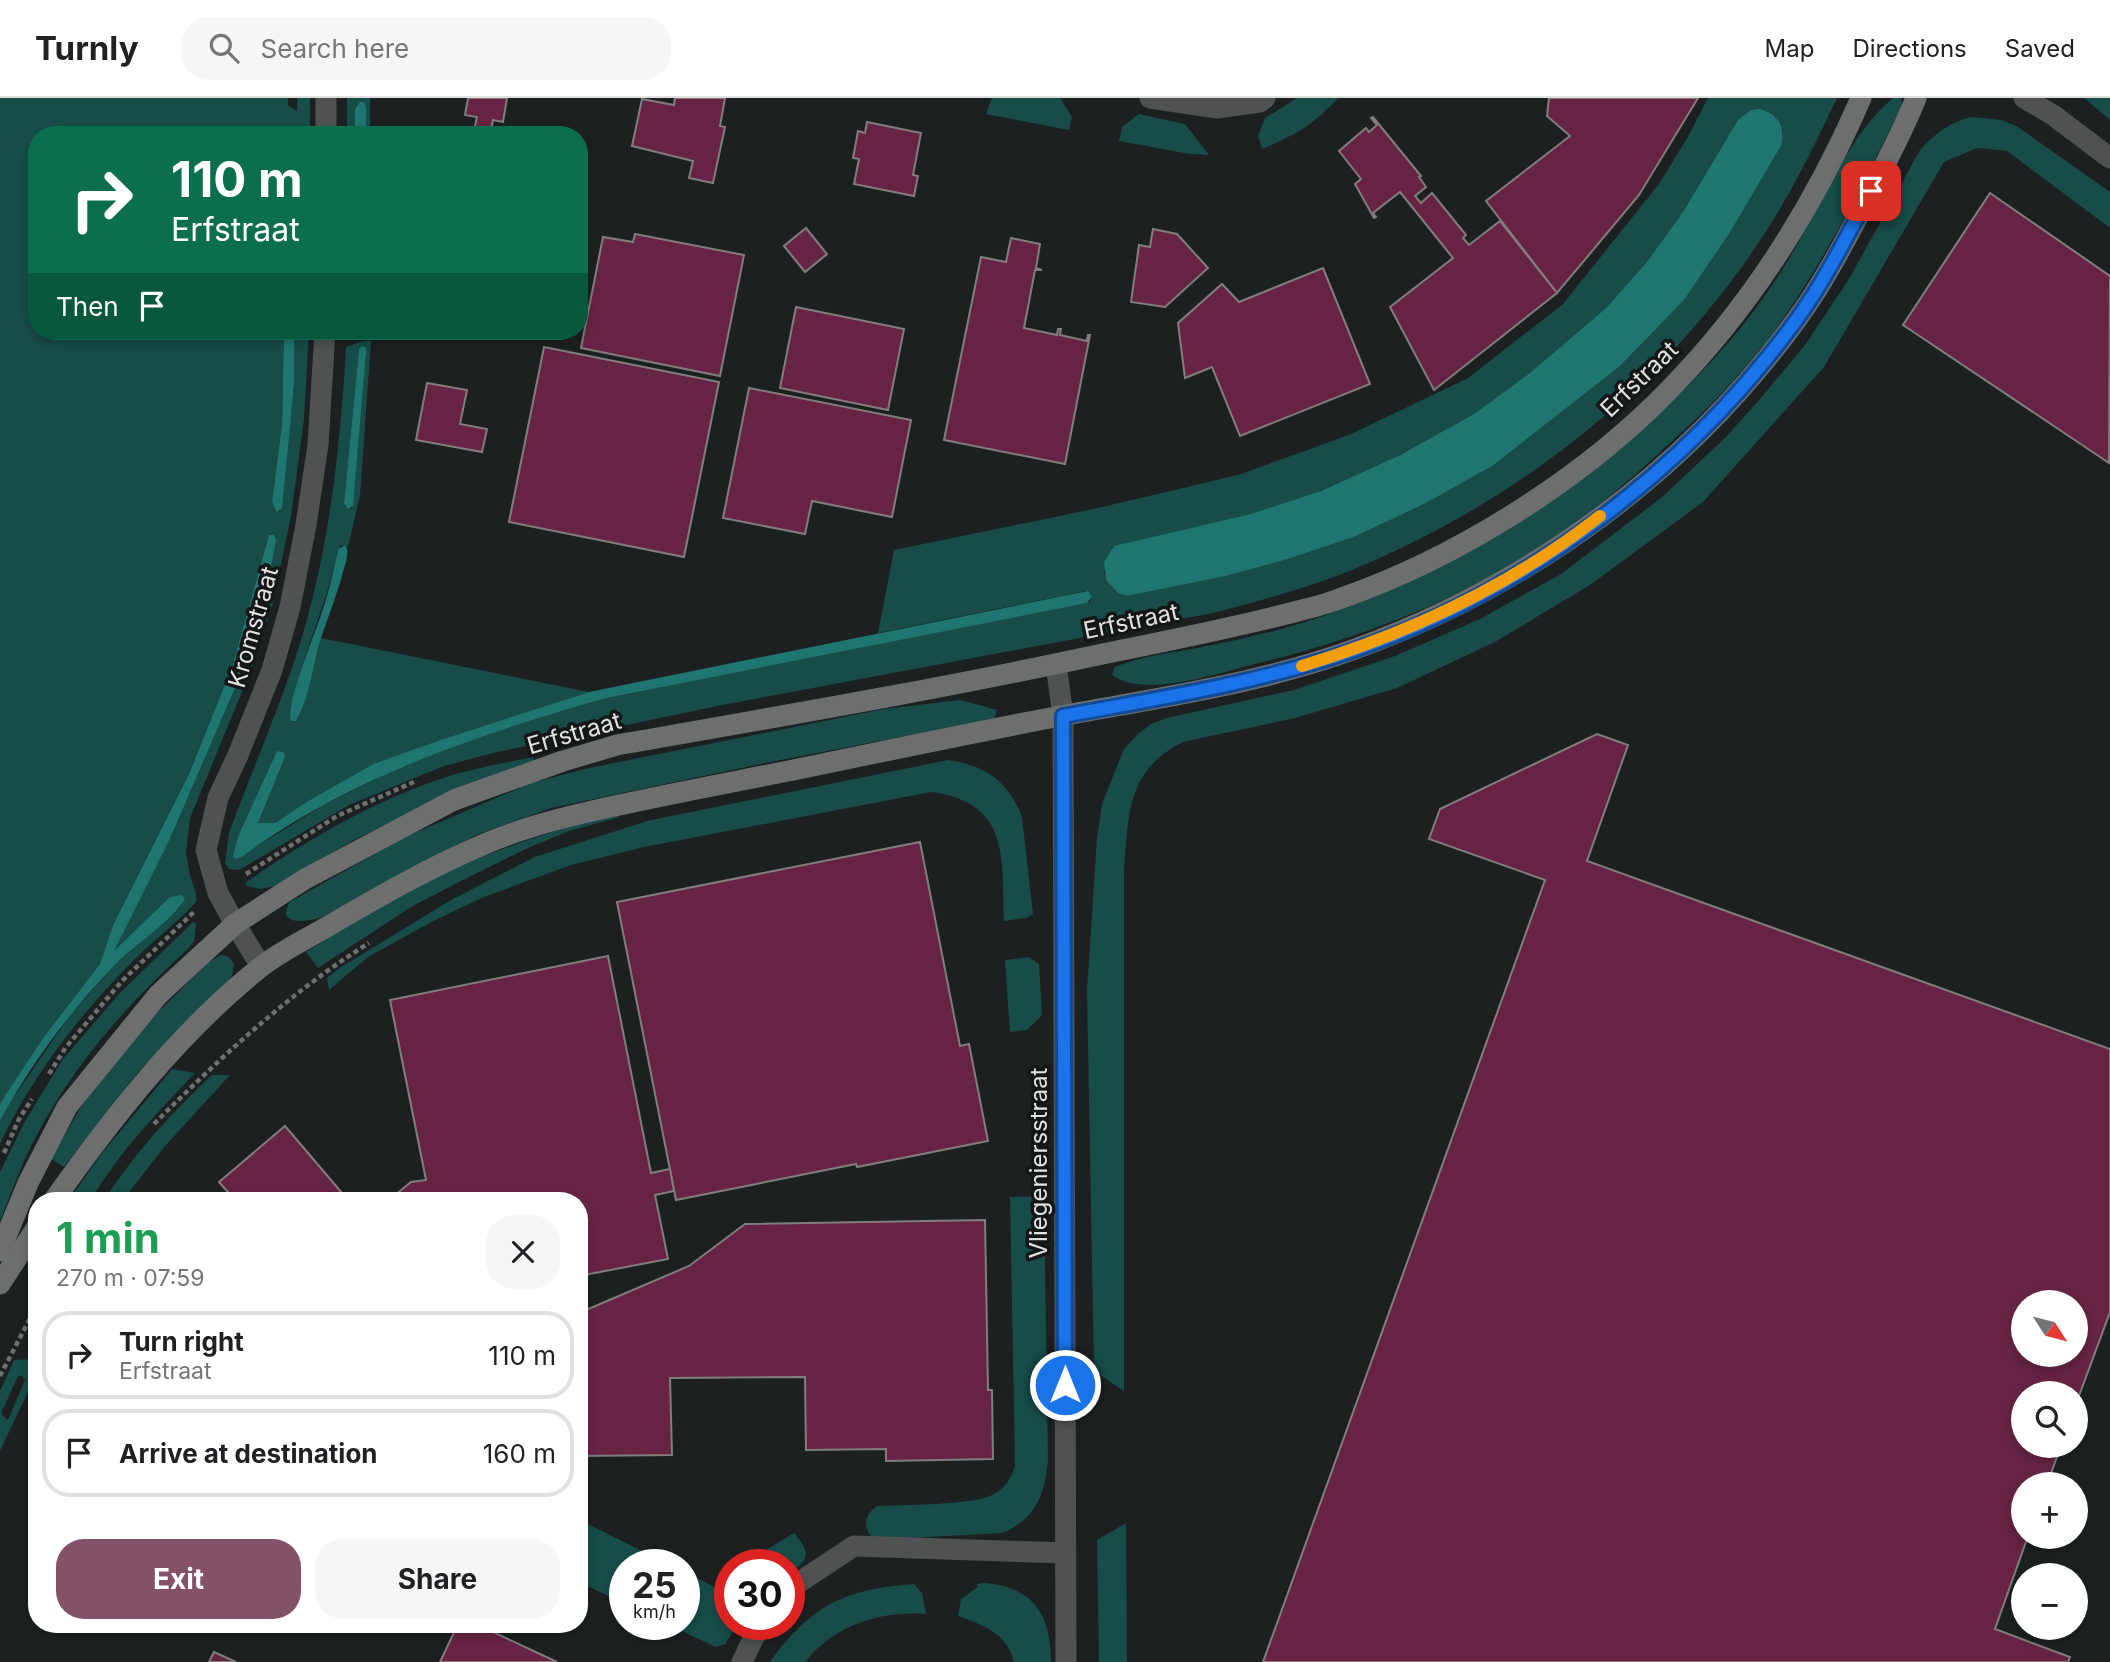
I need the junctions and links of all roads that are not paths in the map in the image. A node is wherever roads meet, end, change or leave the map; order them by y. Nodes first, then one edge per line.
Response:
1 (326, 98) edge
2 (1150, 98) edge
3 (1265, 98) edge
4 (1861, 98) edge
5 (1916, 98) edge
6 (2024, 98) edge
7 (326, 126) edge
8 (2110, 158) edge
9 (324, 340) edge
10 (1056, 664) junction
11 (1063, 716) junction
12 (235, 925) junction
13 (261, 966) junction
14 (60, 1192) edge
15 (28, 1241) edge
16 (0, 1251) edge
17 (0, 1284) edge
18 (1065, 1553) junction
19 (805, 1578) edge
20 (753, 1640) edge
21 (742, 1662) edge
22 (1066, 1662) edge

1 - 7 street
2 - 3 street
4 - 10 street, Erfstraat
5 - 11 street
6 - 8 street
9 - 12 street, Kromstraat
10 - 11 street, Vliegeniersstraat
10 - 12 street, Erfstraat
11 - 13 street
11 - 18 street, Vliegeniersstraat
12 - 13 street, Kromstraat
12 - 16 street
13 - 14 street
15 - 17 street
18 - 19 street
18 - 22 street, Vliegeniersstraat
20 - 21 street

